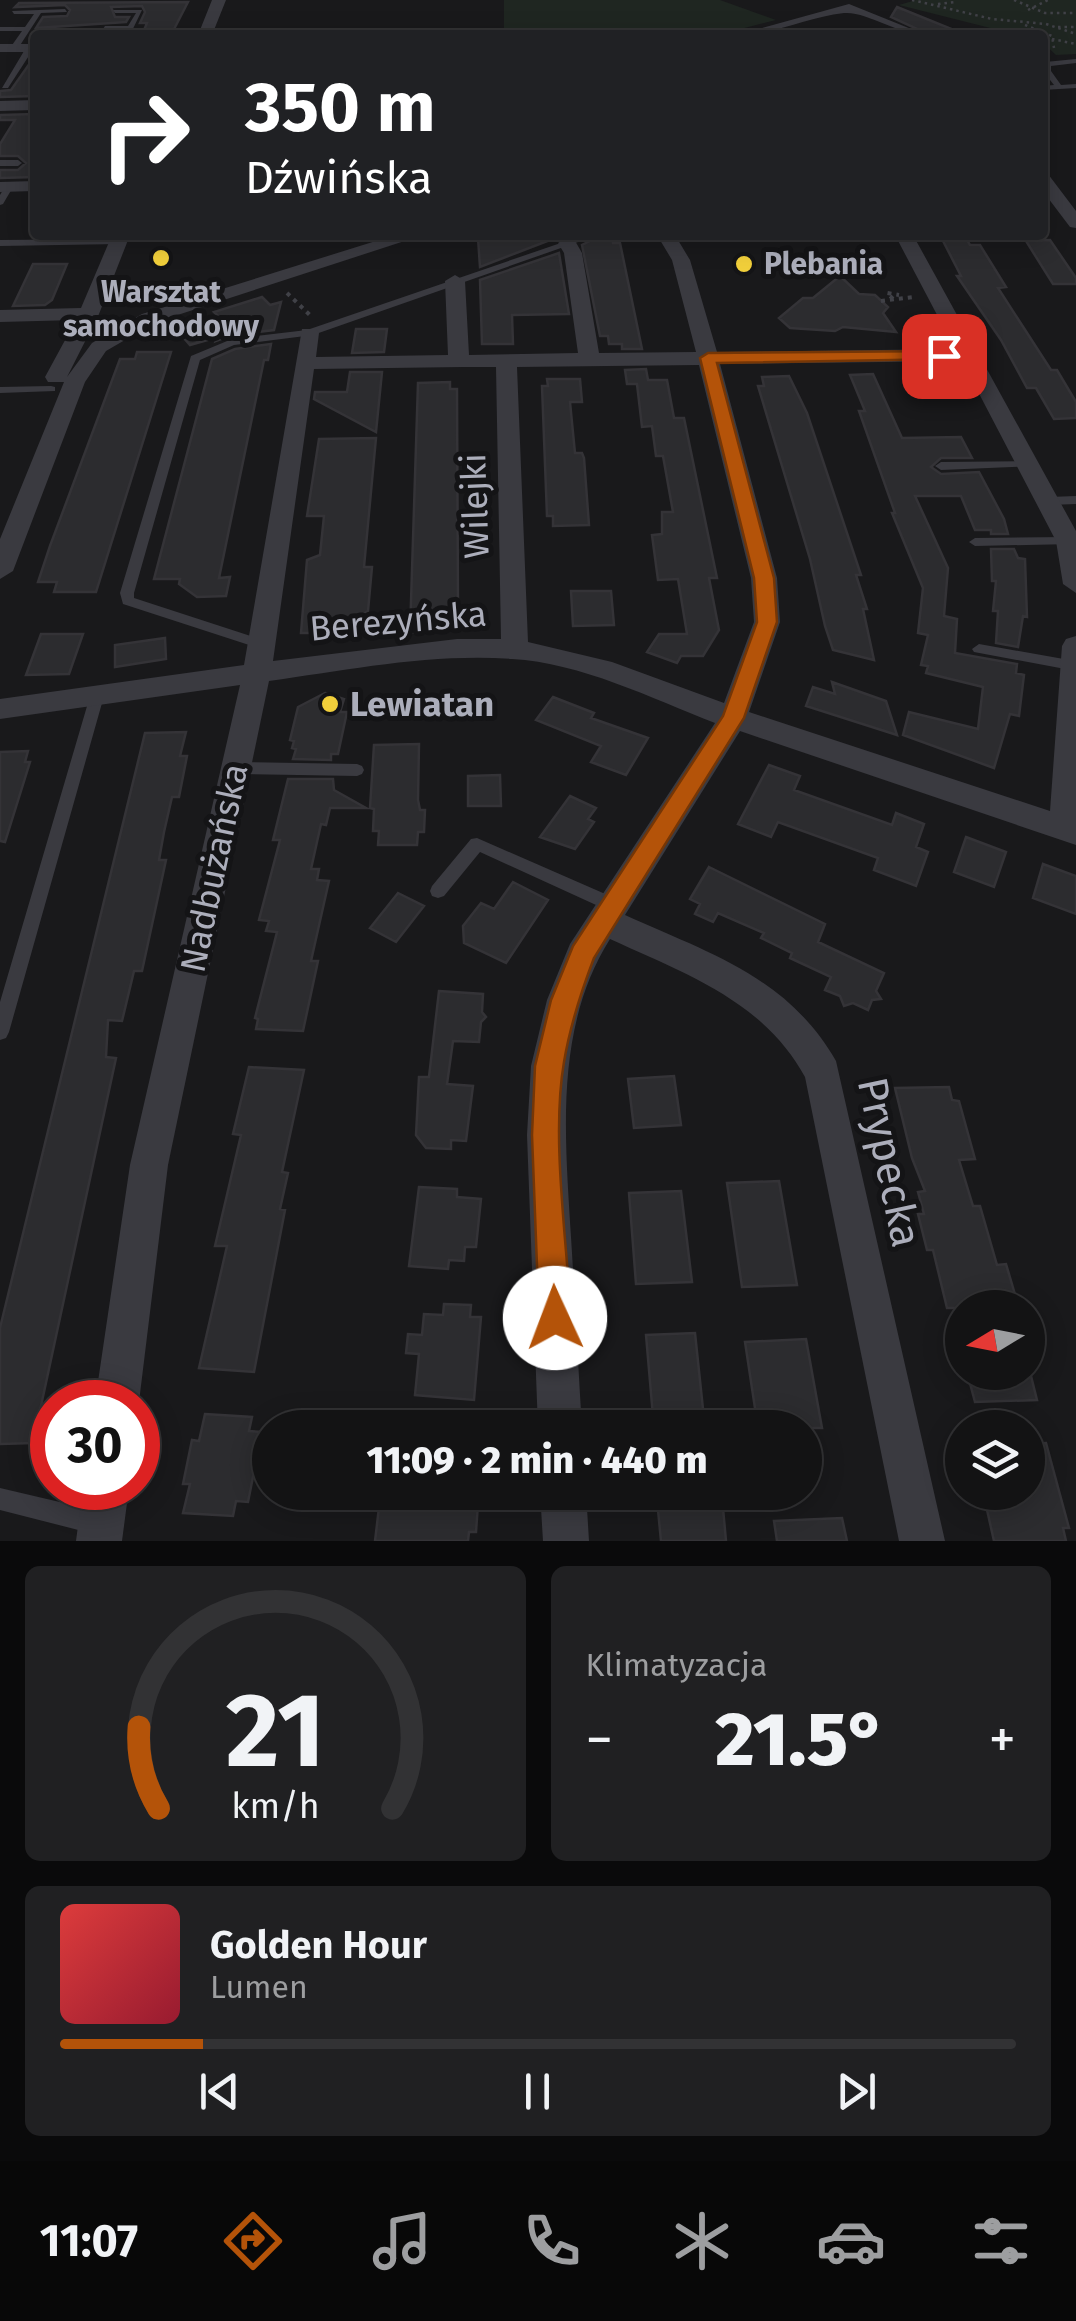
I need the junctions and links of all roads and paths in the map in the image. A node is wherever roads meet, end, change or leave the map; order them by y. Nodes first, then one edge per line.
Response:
1 (219, 0) edge
2 (232, 0) edge
3 (912, 0) edge
4 (1014, 0) edge
5 (1048, 0) edge
6 (956, 1) edge
7 (925, 4) junction
8 (1030, 9) junction
9 (959, 10) junction
10 (115, 11) dead end
11 (14, 12) dead end
12 (39, 12) junction
13 (65, 12) dead end
14 (1076, 13) edge
15 (1020, 22) junction
16 (223, 23) dead end
17 (1055, 27) junction
18 (1076, 27) edge
19 (105, 28) dead end
20 (27, 29) junction
21 (0, 30) edge
22 (121, 30) edge
23 (130, 30) edge
24 (207, 30) edge
25 (763, 30) edge
26 (906, 30) edge
27 (1039, 30) edge
28 (1048, 32) edge
29 (1074, 34) edge
30 (1048, 36) edge
31 (1052, 40) junction
32 (1076, 44) edge
33 (20, 48) edge
34 (1060, 52) dead end
35 (1076, 60) edge
36 (1048, 64) edge
37 (1048, 72) edge
38 (4, 86) dead end
39 (1059, 86) junction
40 (1076, 86) edge
41 (1048, 87) edge
42 (30, 106) edge
43 (2, 109) edge
44 (0, 163) edge
45 (18, 163) dead end
46 (1048, 186) edge
47 (30, 187) edge
48 (3, 192) edge
49 (1076, 223) edge
50 (72, 240) edge
51 (119, 240) edge
52 (398, 240) edge
53 (577, 240) edge
54 (669, 240) edge
55 (907, 240) edge
56 (0, 243) edge
57 (567, 243) junction
58 (272, 279) junction
59 (455, 281) junction
60 (893, 298) dead end
61 (882, 301) dead end
62 (89, 314) junction
63 (0, 316) edge
64 (312, 341) junction
65 (970, 356) junction
66 (708, 358) junction
67 (590, 360) junction
68 (506, 361) junction
69 (459, 362) junction
70 (51, 389) junction
71 (0, 390) edge
72 (1028, 464) junction
73 (941, 466) dead end
74 (1048, 500) junction
75 (1076, 500) edge
76 (0, 514) edge
77 (1069, 541) junction
78 (975, 542) dead end
79 (0, 572) edge
80 (1076, 584) edge
81 (1076, 646) edge
82 (515, 649) junction
83 (980, 649) dead end
84 (259, 659) junction
85 (1075, 666) edge
86 (98, 696) junction
87 (0, 709) edge
88 (733, 718) junction
89 (236, 768) junction
90 (357, 770) dead end
91 (1070, 830) edge
92 (438, 891) dead end
93 (608, 912) junction
94 (0, 1032) edge
95 (120, 1380) edge
96 (559, 1410) edge
97 (0, 1500) edge
98 (565, 1510) edge
99 (102, 1517) edge
100 (566, 1541) edge
101 (922, 1541) edge

1 - 24 street
2 - 16 street
3 - 7 path
4 - 8 path
5 - 8 path
6 - 7 path
6 - 9 path
7 - 9 path
8 - 14 path
9 - 15 path
10 - 23 lane
11 - 12 lane
12 - 13 lane
12 - 20 lane
15 - 17 path
15 - 27 path
17 - 18 path
17 - 29 path
19 - 22 lane
20 - 21 lane
20 - 33 lane
25 - 26 street
28 - 29 path
30 - 31 path
31 - 32 path
31 - 34 path
33 - 38 lane
35 - 36 lane
37 - 39 lane
39 - 40 lane
39 - 41 lane
42 - 43 street
44 - 45 lane
46 - 49 street
47 - 48 street
50 - 56 lane
51 - 62 street
52 - 58 street
53 - 57 lane
54 - 66 street
55 - 65 street
57 - 59 lane
57 - 67 street
58 - 64 path
58 - 79 street
59 - 64 lane
59 - 69 street
60 - 61 path
62 - 63 street
62 - 70 street
64 - 69 street
64 - 84 street, Nadbużańska
64 - 84 lane
65 - 66 street
65 - 72 street
66 - 67 street
66 - 88 street
67 - 68 street
68 - 69 street
68 - 82 street, Wilejki
70 - 71 lane
70 - 76 street
72 - 73 lane
72 - 74 street
74 - 75 lane
74 - 77 street
77 - 78 lane
77 - 80 street
81 - 85 street
82 - 84 street, Berezyńska
82 - 88 street, Berezyńska
83 - 85 lane
84 - 86 street, Berezyńska
84 - 89 street, Nadbużańska
85 - 91 street
86 - 87 street, Berezyńska
86 - 94 lane
88 - 91 street, Berezyńska
88 - 93 street
89 - 90 lane
89 - 95 street, Nadbużańska
92 - 93 lane
93 - 96 street
93 - 101 street, Prypecka
97 - 99 lane
98 - 100 street

